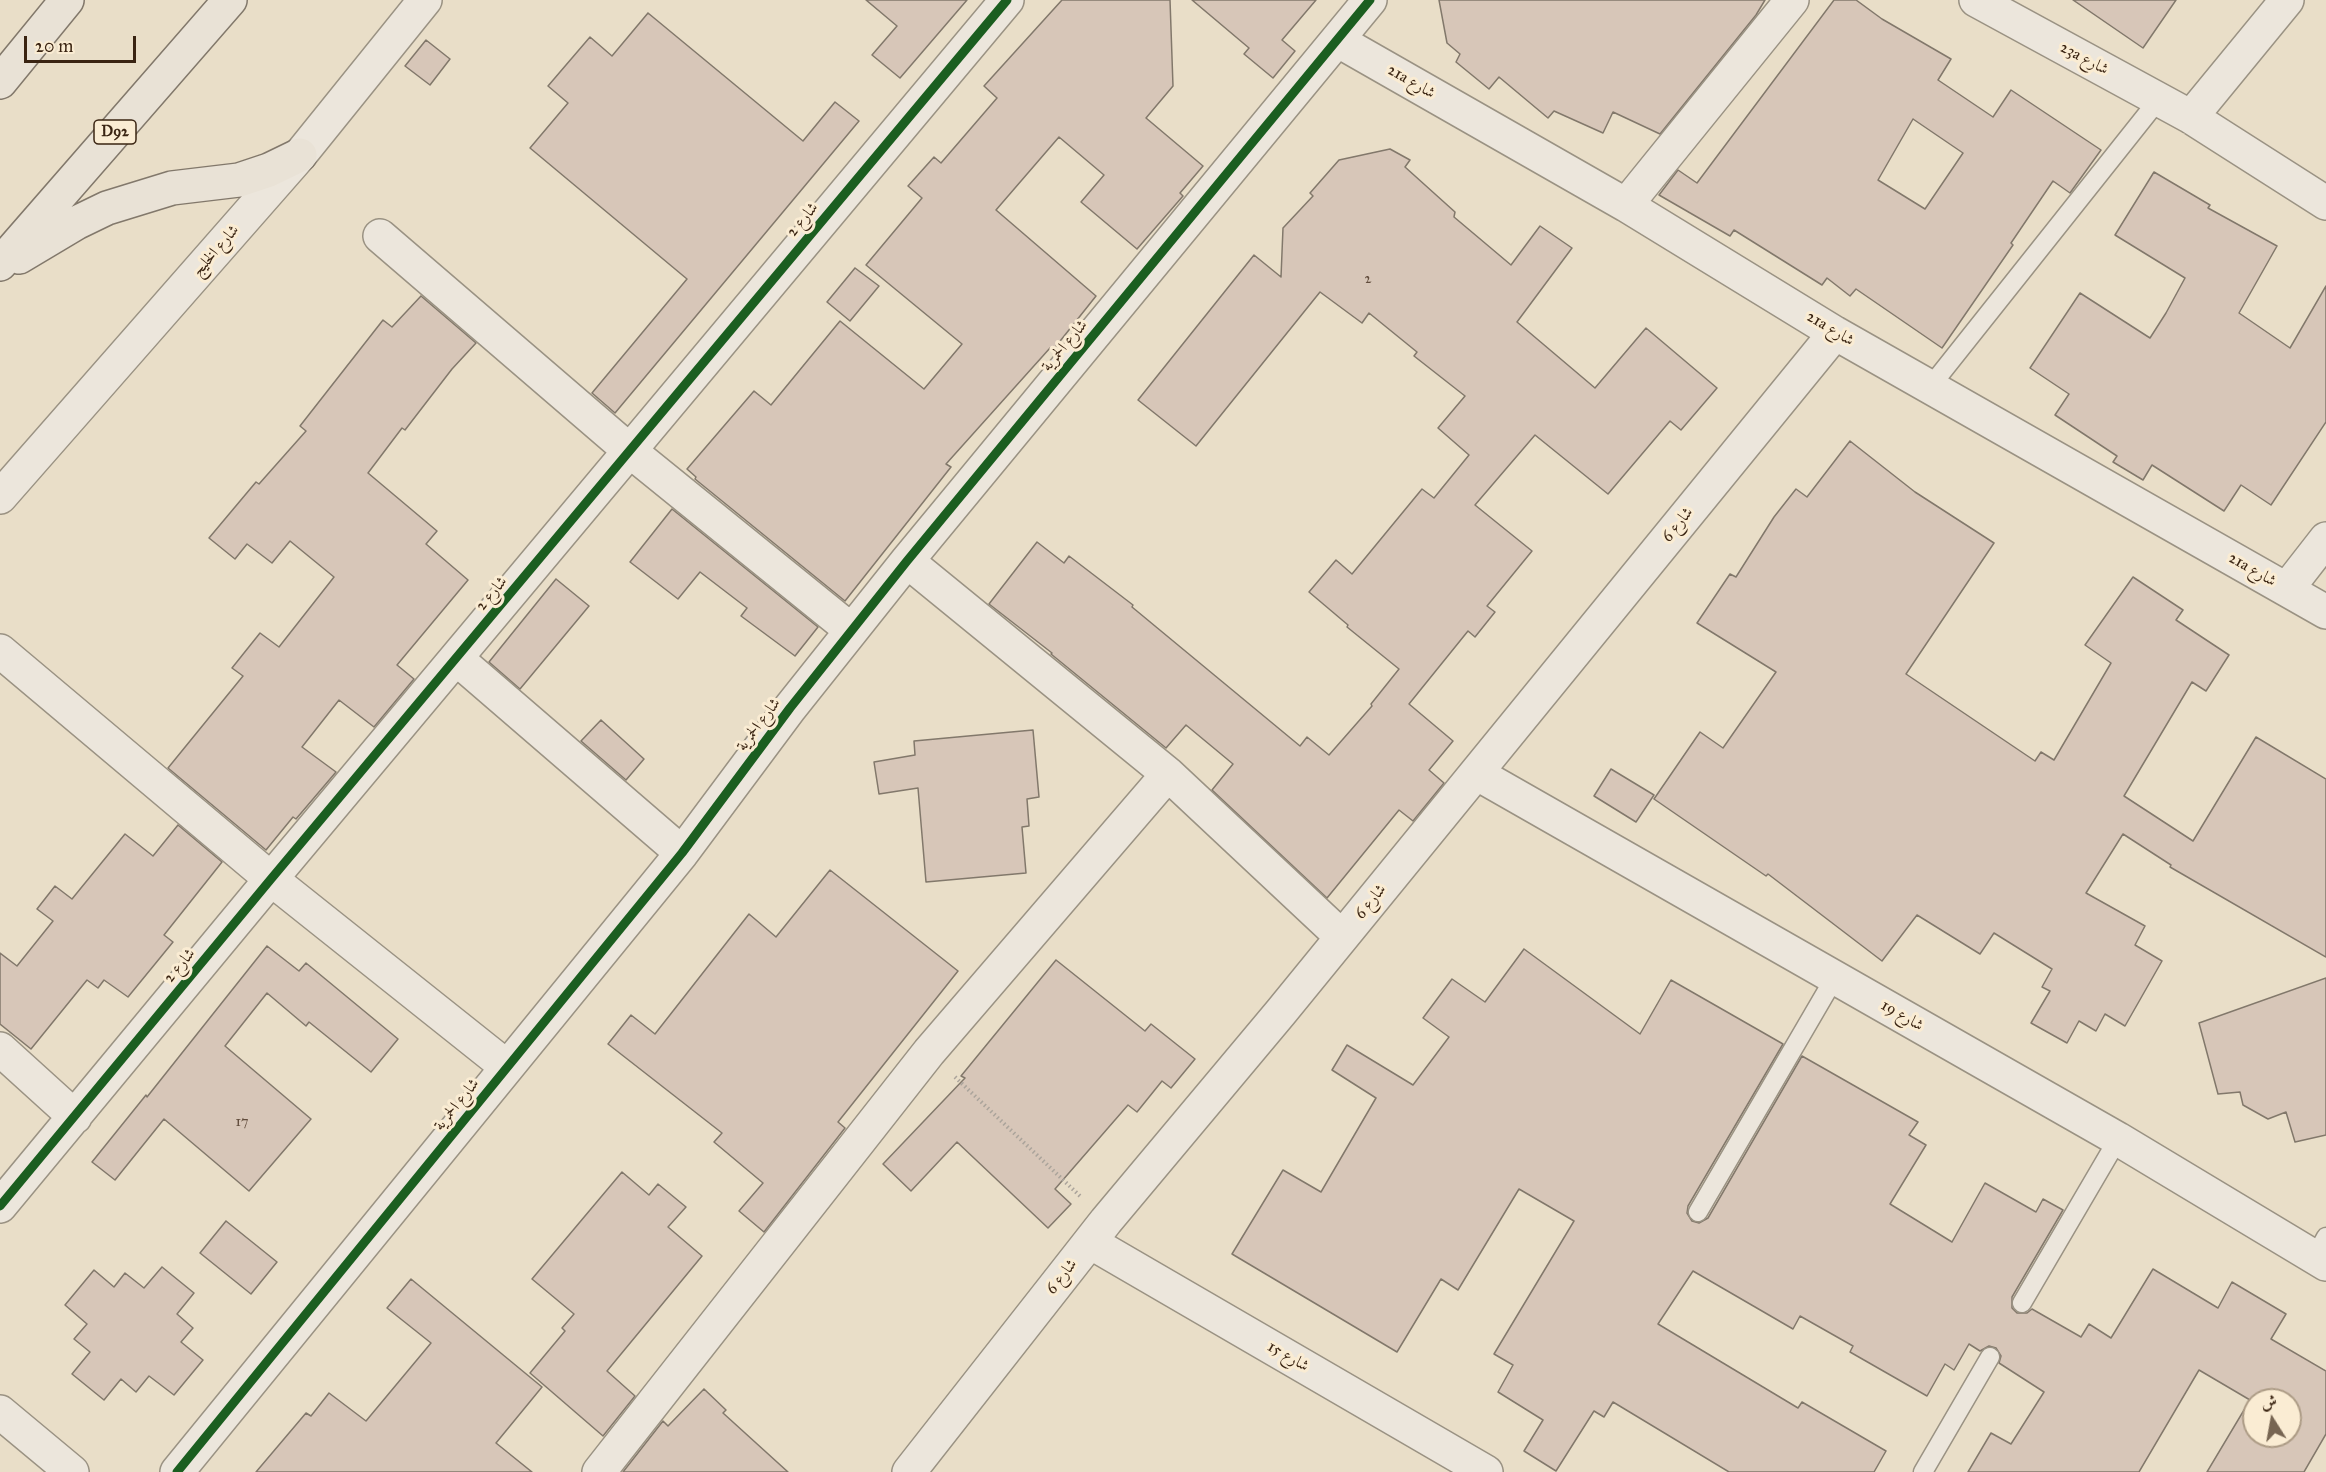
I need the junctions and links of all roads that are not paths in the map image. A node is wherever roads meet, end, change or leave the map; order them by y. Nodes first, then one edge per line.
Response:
1 (230, 0) edge
2 (425, 0) edge
3 (1007, 0) edge
4 (1370, 0) edge
5 (1792, 0) edge
6 (1976, 0) edge
7 (2287, 0) edge
8 (67, 1) edge
9 (1337, 40) junction
10 (0, 82) edge
11 (2159, 99) junction
12 (2192, 117) junction
13 (300, 155) junction
14 (2326, 203) edge
15 (1626, 205) junction
16 (380, 236) dead end
17 (0, 264) edge
18 (0, 269) edge
19 (1835, 333) junction
20 (1930, 387) junction
21 (630, 451) junction
22 (0, 496) edge
23 (2326, 539) edge
24 (907, 561) junction
25 (2287, 589) junction
26 (2326, 612) edge
27 (852, 630) junction
28 (0, 651) edge
29 (457, 659) junction
30 (1476, 773) junction
31 (1168, 774) junction
32 (682, 854) junction
33 (271, 879) junction
34 (1342, 937) junction
35 (1835, 978) junction
36 (0, 1049) edge
37 (507, 1067) junction
38 (75, 1117) junction
39 (2118, 1139) junction
40 (0, 1206) edge
41 (1698, 1212) dead end
42 (1098, 1231) junction
43 (2322, 1253) edge
44 (2022, 1303) dead end
45 (1990, 1358) dead end
46 (0, 1412) edge
47 (1444, 1461) edge
48 (72, 1472) edge
49 (177, 1472) edge
50 (599, 1472) edge
51 (909, 1472) edge
52 (1486, 1472) edge
53 (1923, 1472) edge

1 - 17 main road, D92
2 - 13 street, شارع الخليج
3 - 21 street, شارع 2
4 - 9 street, شارع الحمرية
5 - 15 street
6 - 11 street, 23a شارع
7 - 12 street
8 - 10 main road
9 - 15 street, 21a شارع
9 - 24 street, شارع الحمرية
11 - 12 street, 23a شارع
11 - 20 lane
12 - 14 street, 23a شارع
13 - 18 main road
13 - 22 street, شارع الخليج
15 - 19 street, 21a شارع
16 - 21 street
19 - 20 street, 21a شارع
19 - 30 street, شارع 6
20 - 25 street, 21a شارع
21 - 27 street
21 - 29 street, شارع 2
23 - 25 street
24 - 27 street, شارع الحمرية
24 - 31 street
25 - 26 street, 21a شارع
27 - 32 street, شارع الحمرية
28 - 33 street
29 - 32 street
29 - 33 street, شارع 2
30 - 34 street, شارع 6
30 - 35 street, شارع 19
31 - 34 street
31 - 50 street
32 - 37 street, شارع الحمرية
33 - 37 street
33 - 38 street, شارع 2
34 - 42 street, شارع 6
35 - 39 street, شارع 19
35 - 41 lane
36 - 38 street
37 - 49 street, شارع الحمرية
38 - 40 street, شارع 2
39 - 43 street, شارع 19
39 - 44 lane
42 - 47 street, شارع 15
42 - 51 street, شارع 6
45 - 53 lane
46 - 48 street
47 - 52 street, شارع 15

